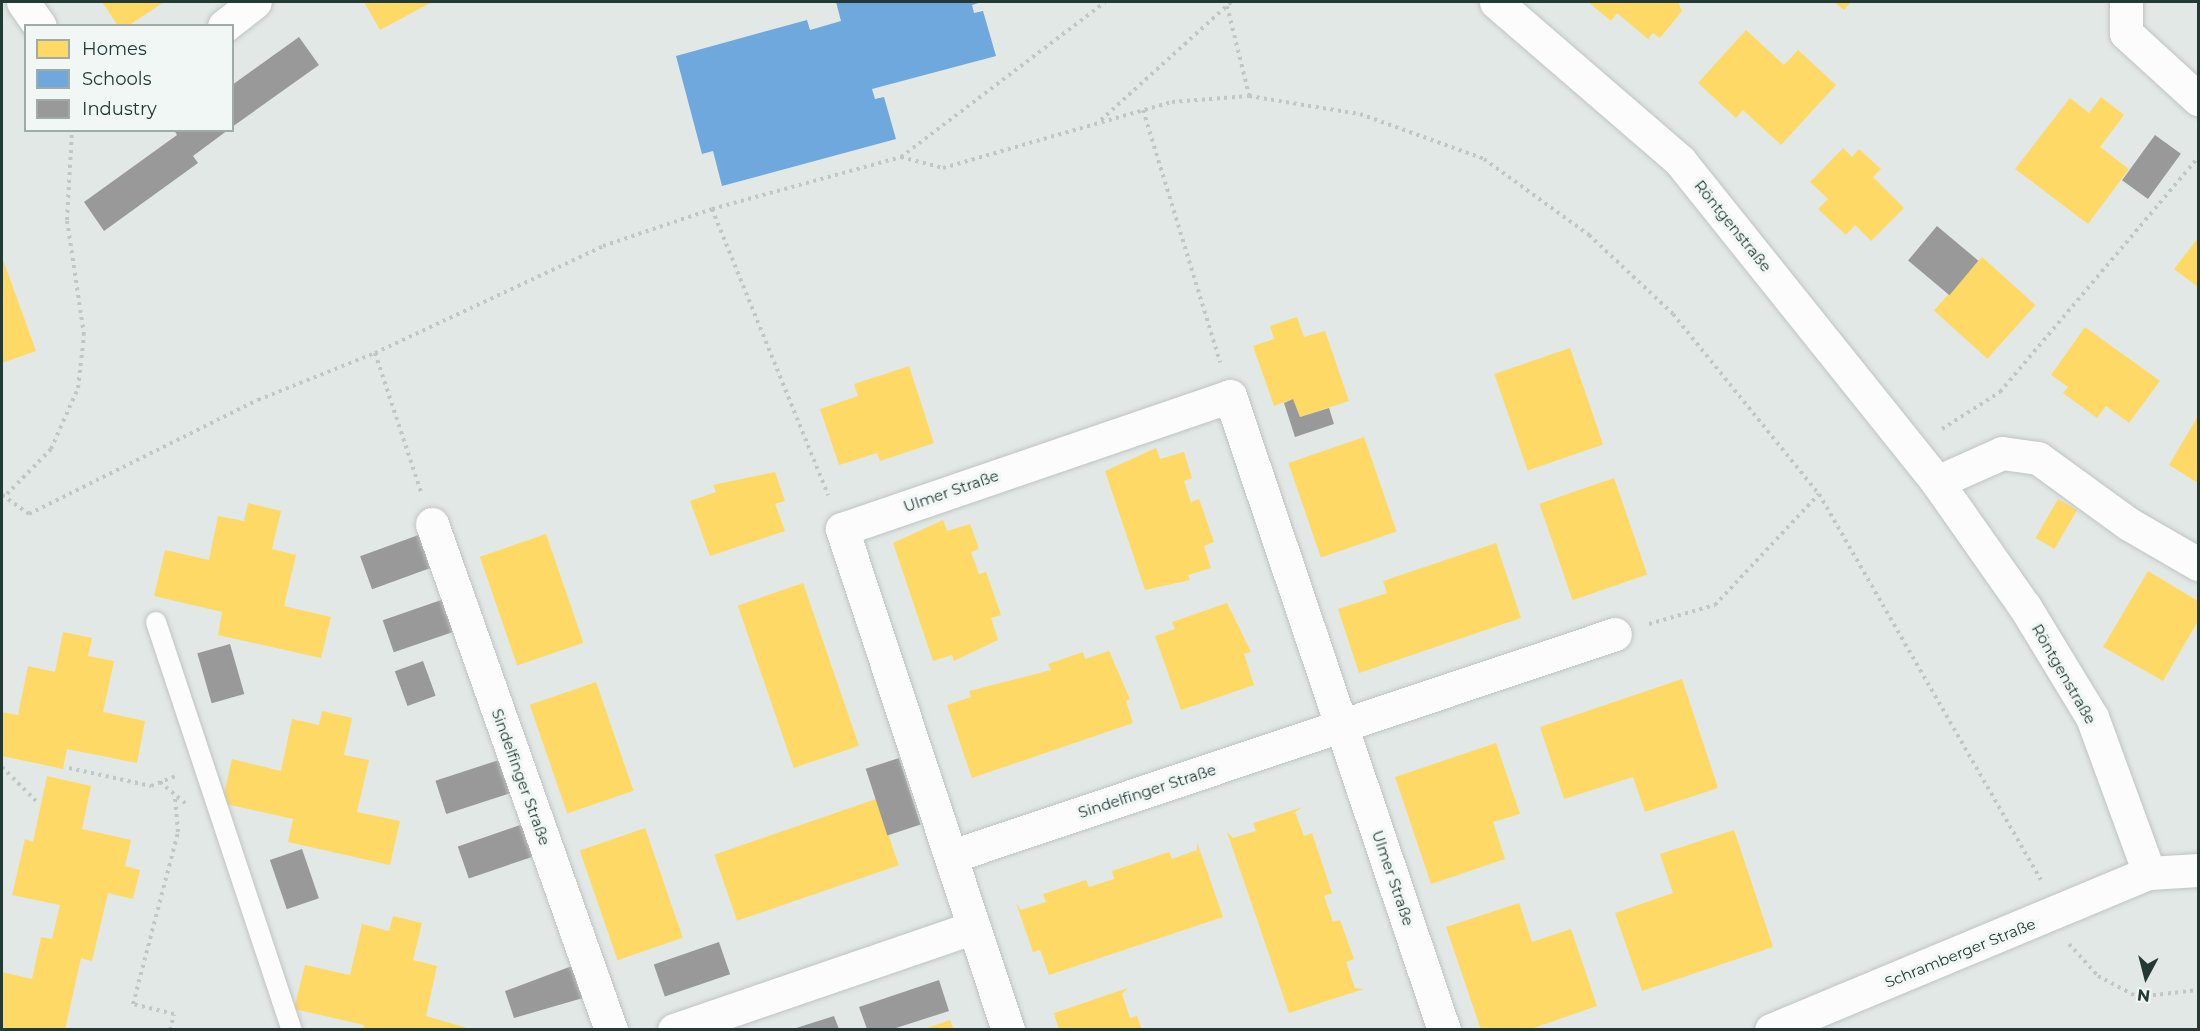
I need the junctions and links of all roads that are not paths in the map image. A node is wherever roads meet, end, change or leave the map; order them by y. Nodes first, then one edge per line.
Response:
1 (23, 2) edge
2 (255, 2) edge
3 (1496, 2) edge
4 (2126, 2) edge
5 (39, 24) edge
6 (227, 24) edge
7 (2199, 99) edge
8 (1937, 482) junction
9 (432, 524) road end
10 (2199, 564) edge
11 (156, 622) dead end
12 (1615, 634) road end
13 (1341, 726) junction
14 (952, 856) junction
15 (2199, 870) edge
16 (2149, 873) junction
17 (974, 927) junction
18 (292, 1029) edge
19 (611, 1029) edge
20 (674, 1029) edge
21 (1008, 1029) edge
22 (1444, 1029) edge
23 (1771, 1029) edge

1 - 5 street
2 - 6 street
3 - 8 street, Röntgenstraße
4 - 7 street
8 - 10 street
8 - 16 street, Röntgenstraße
9 - 19 street, Sindelfinger Straße
11 - 18 lane
12 - 13 street
13 - 14 street, Sindelfinger Straße
13 - 14 street, Ulmer Straße
13 - 22 street, Ulmer Straße
14 - 17 street
15 - 16 street
16 - 23 street, Schramberger Straße
17 - 20 street
17 - 21 street

